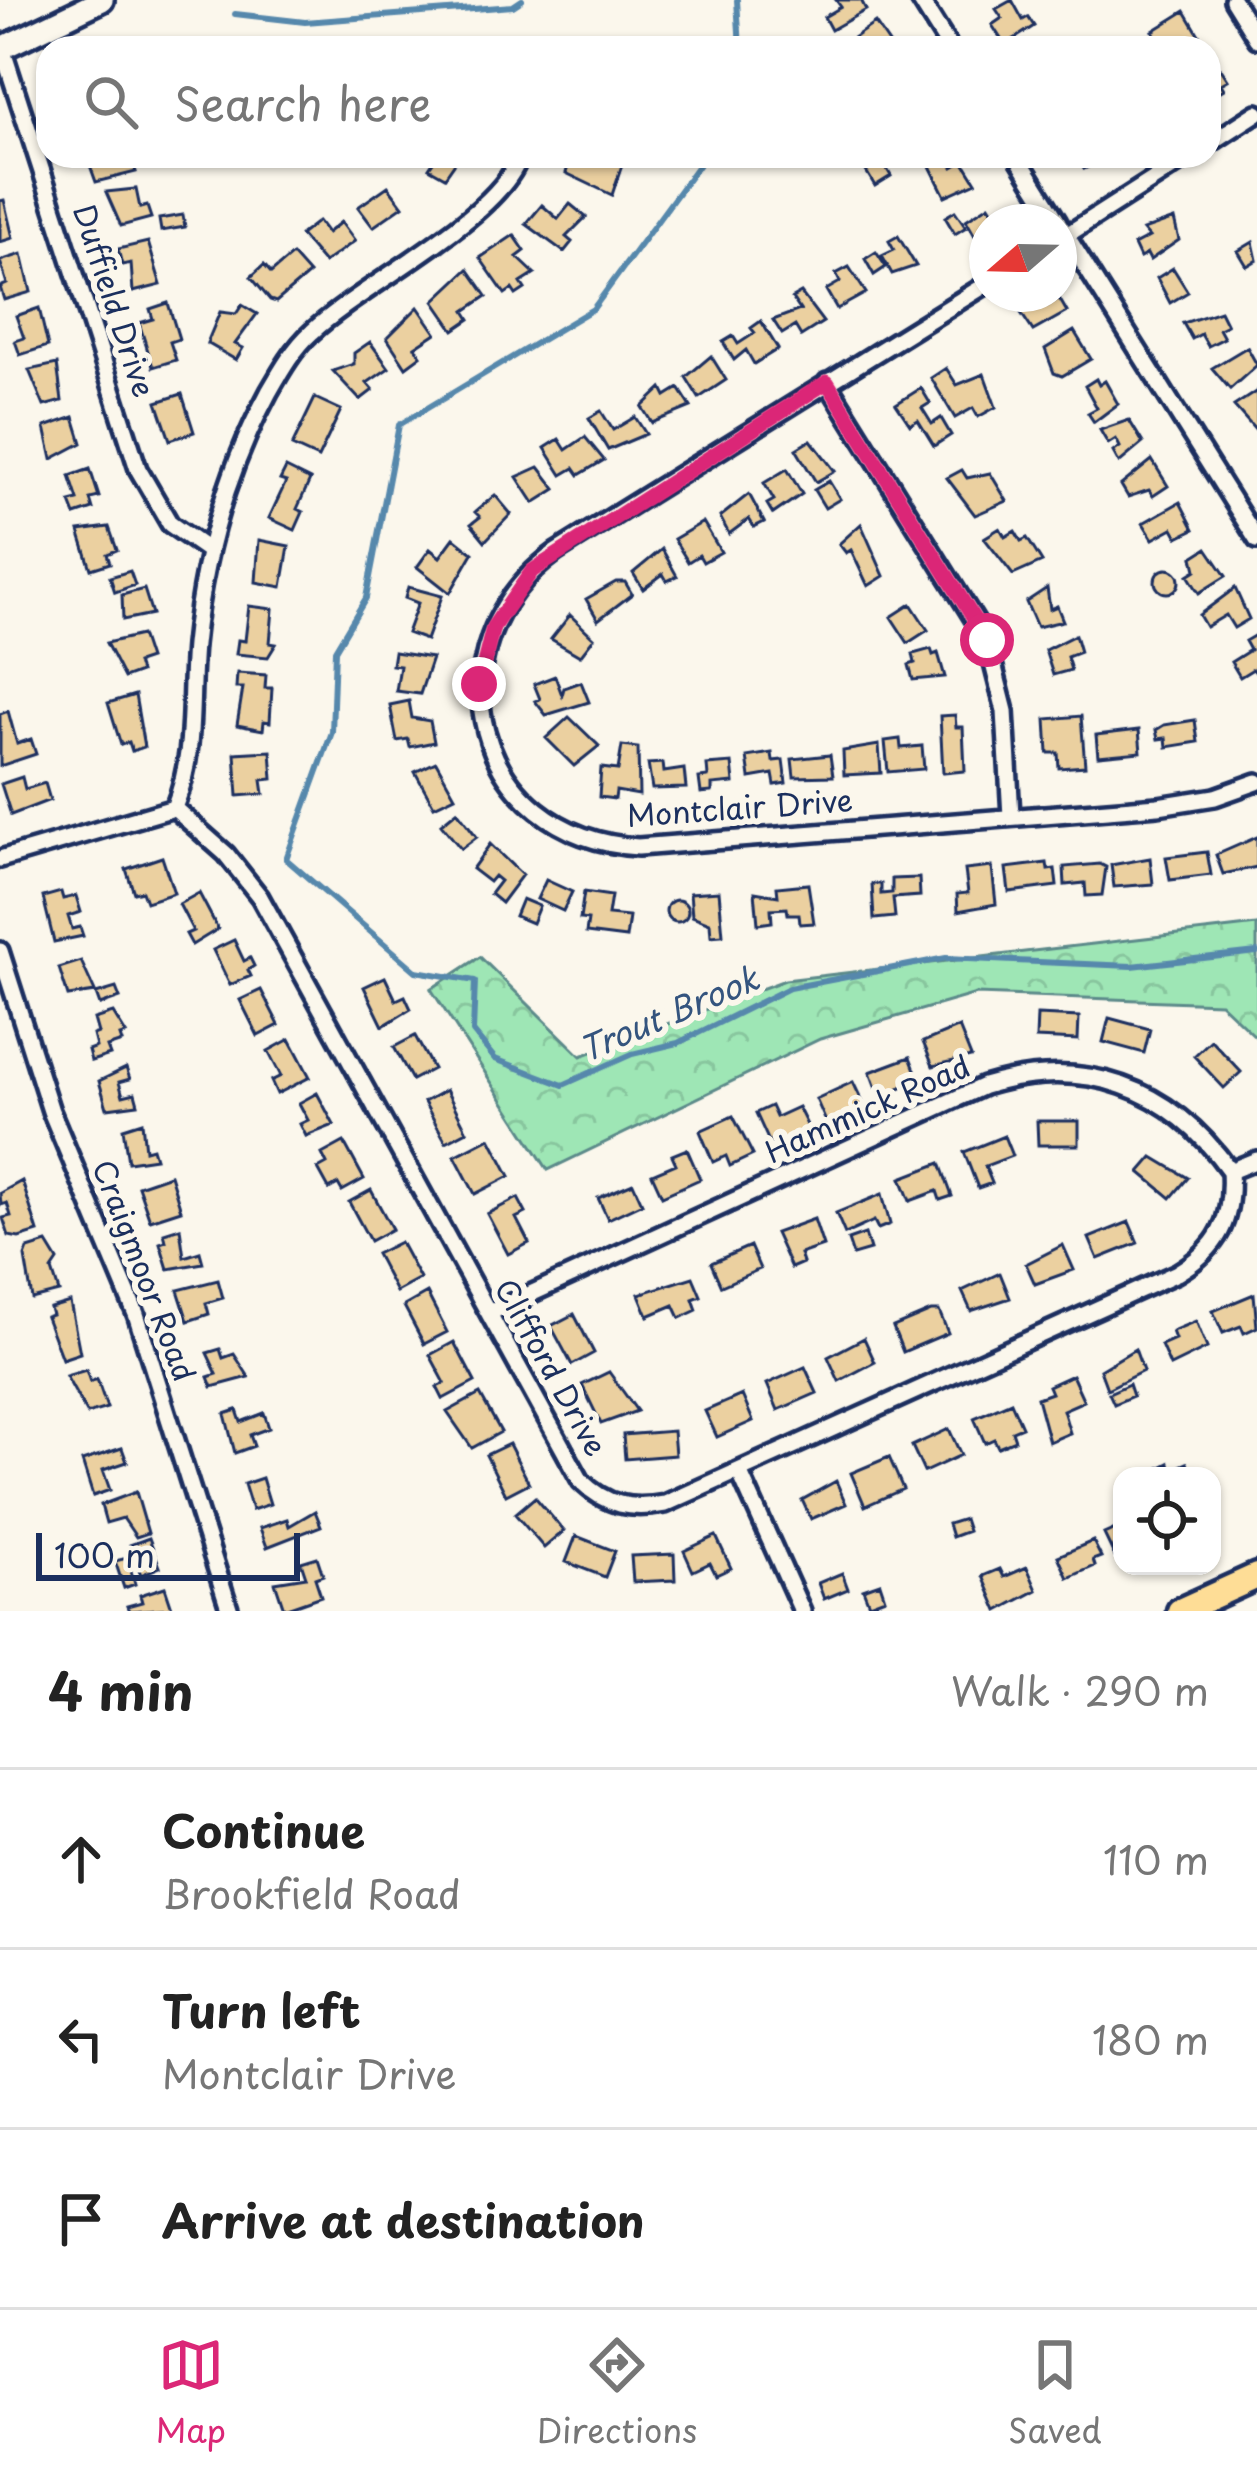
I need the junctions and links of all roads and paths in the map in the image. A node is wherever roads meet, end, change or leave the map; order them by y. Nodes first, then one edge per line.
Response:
1 (102, 0) edge
2 (920, 0) edge
3 (1233, 0) edge
4 (942, 36) edge
5 (1257, 39) edge
6 (1, 49) edge
7 (1257, 113) edge
8 (1221, 136) edge
9 (36, 156) edge
10 (40, 168) edge
11 (514, 168) edge
12 (1024, 168) edge
13 (1169, 168) edge
14 (1045, 204) edge
15 (1077, 220) edge
16 (1077, 257) edge
17 (969, 295) edge
18 (827, 382) junction
19 (1257, 540) edge
20 (206, 549) junction
21 (1257, 782) edge
22 (174, 808) junction
23 (1011, 816) junction
24 (0, 859) edge
25 (0, 951) edge
26 (1257, 1160) edge
27 (1230, 1172) junction
28 (489, 1313) junction
29 (739, 1472) junction
30 (1257, 1576) edge
31 (1213, 1604) edge
32 (230, 1611) edge
33 (802, 1611) edge
34 (1180, 1611) edge

1 - 6 main road
2 - 4 street
3 - 5 street
6 - 9 street, Duffield Drive
7 - 8 street
10 - 20 street, Duffield Drive
11 - 20 street
12 - 14 street
13 - 15 street
16 - 19 street
17 - 18 street, Montclair Drive
18 - 23 street
18 - 23 street, Montclair Drive
20 - 22 street
21 - 23 street, Montclair Drive
22 - 24 street
22 - 28 street, Clifford Drive
25 - 32 street, Craigmoor Road
26 - 27 street
27 - 28 street, Hammick Road
27 - 29 street, Clifford Drive
28 - 29 street, Clifford Drive
29 - 33 street
30 - 31 main road
31 - 34 main road

